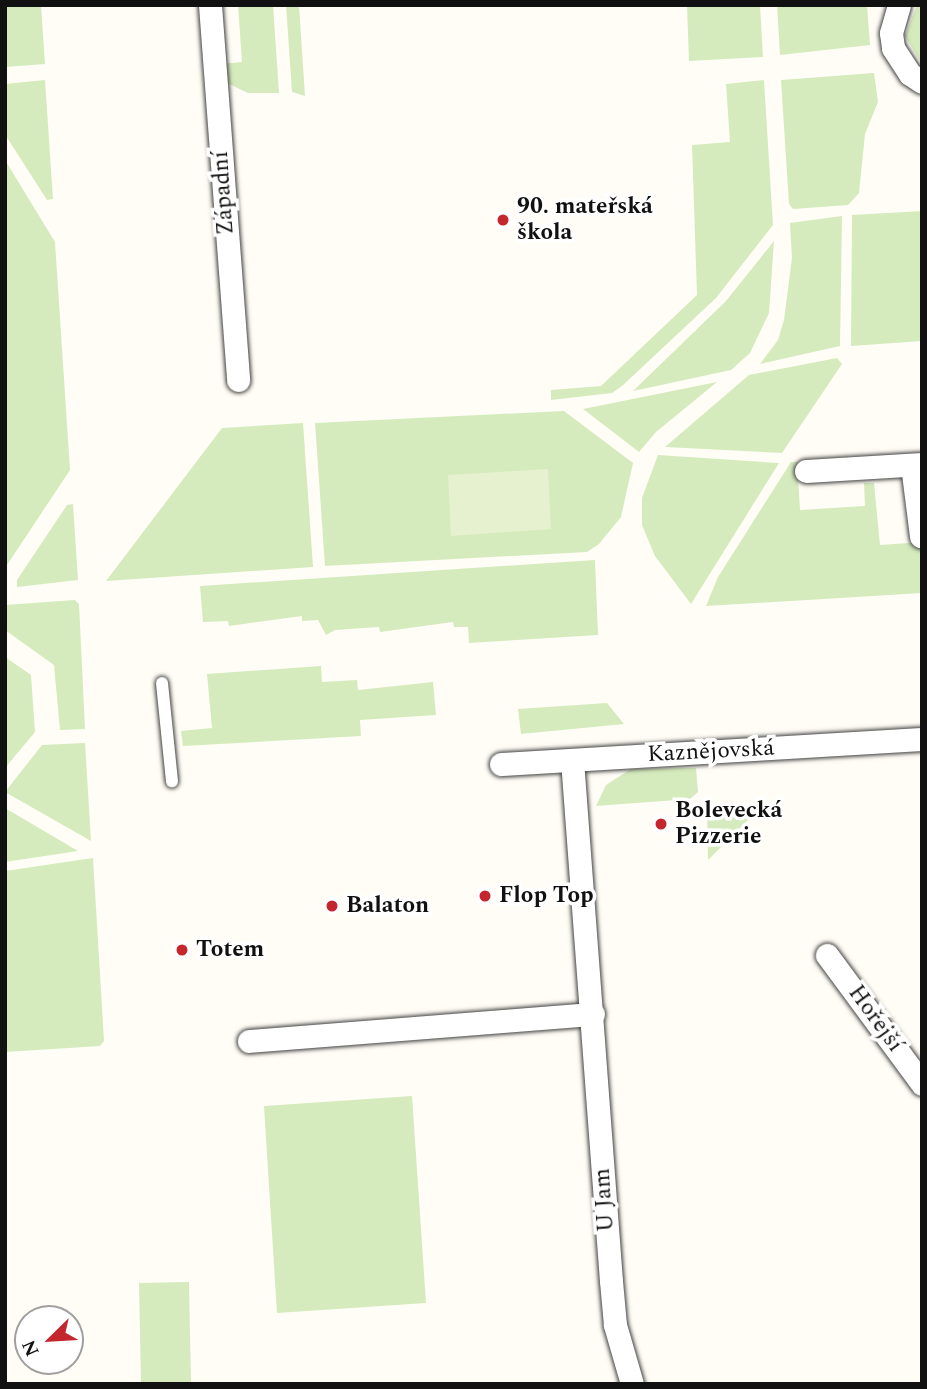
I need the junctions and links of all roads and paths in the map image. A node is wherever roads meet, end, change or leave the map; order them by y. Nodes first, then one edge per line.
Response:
1 (210, 5) edge
2 (899, 5) edge
3 (922, 82) edge
4 (238, 380) dead end
5 (917, 464) edge
6 (806, 471) dead end
7 (921, 536) edge
8 (162, 683) dead end
9 (922, 739) edge
10 (572, 760) junction
11 (501, 764) dead end
12 (172, 781) dead end
13 (827, 955) dead end
14 (593, 1014) junction
15 (249, 1041) dead end
16 (922, 1084) edge
17 (632, 1384) edge

1 - 4 street, Západní
2 - 3 street
5 - 6 street
5 - 7 street
8 - 12 lane
9 - 10 street, Kaznějovská
10 - 11 street, Kaznějovská
10 - 14 street, U Jam
13 - 16 street, Hořejší
14 - 15 street
14 - 17 street, U Jam

